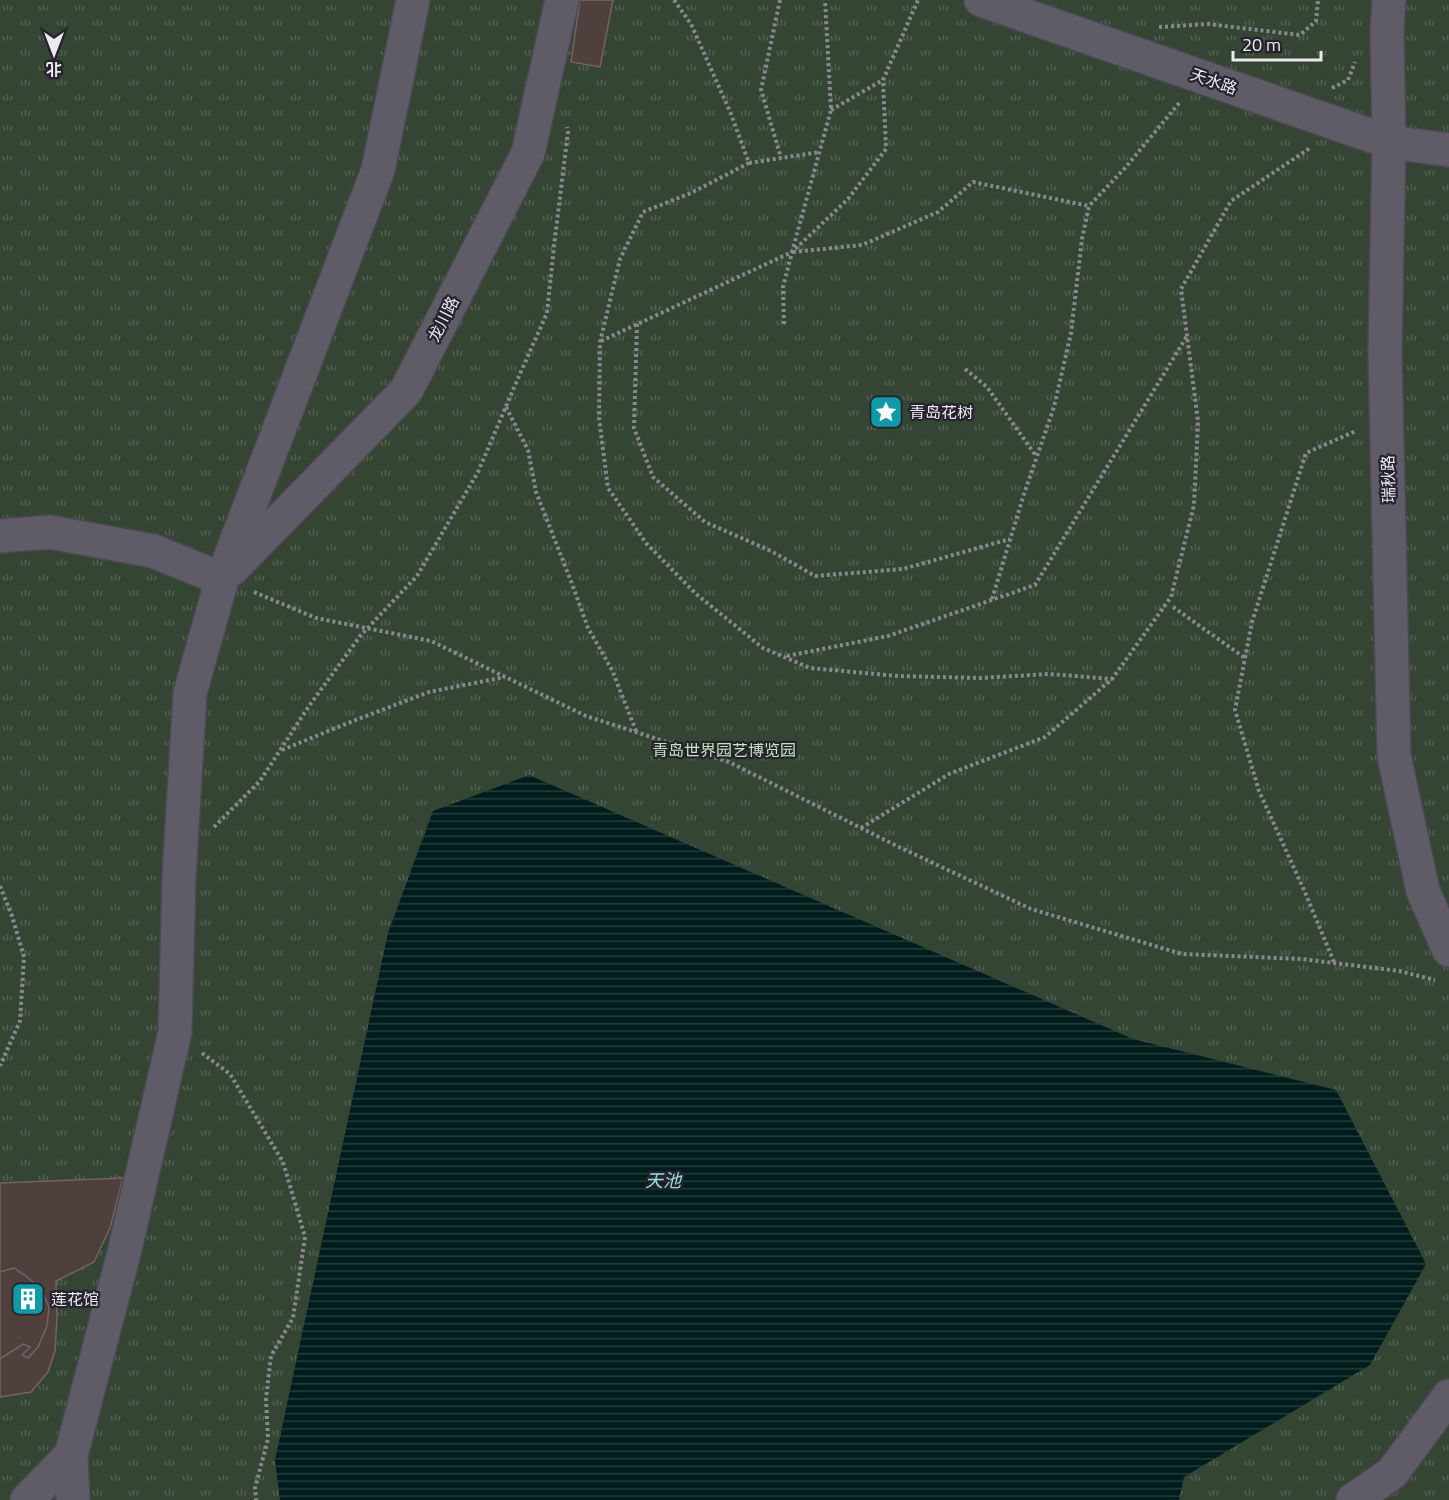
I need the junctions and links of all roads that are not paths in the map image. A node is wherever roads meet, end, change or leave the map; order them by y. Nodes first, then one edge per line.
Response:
1 (413, 0) edge
2 (562, 0) edge
3 (981, 0) edge
4 (1389, 0) edge
5 (1389, 142) junction
6 (1449, 150) edge
7 (0, 536) edge
8 (222, 579) junction
9 (1449, 950) edge
10 (1449, 1396) edge
11 (71, 1455) junction
12 (27, 1500) edge
13 (72, 1500) edge
14 (1353, 1500) edge

1 - 8 street
2 - 8 street, 龙川路
3 - 5 street, 天水路
4 - 5 street, 瑞秋路
5 - 6 street, 天水路
5 - 9 street, 瑞秋路
7 - 8 street
8 - 11 street
10 - 14 street
11 - 12 street
11 - 13 street

